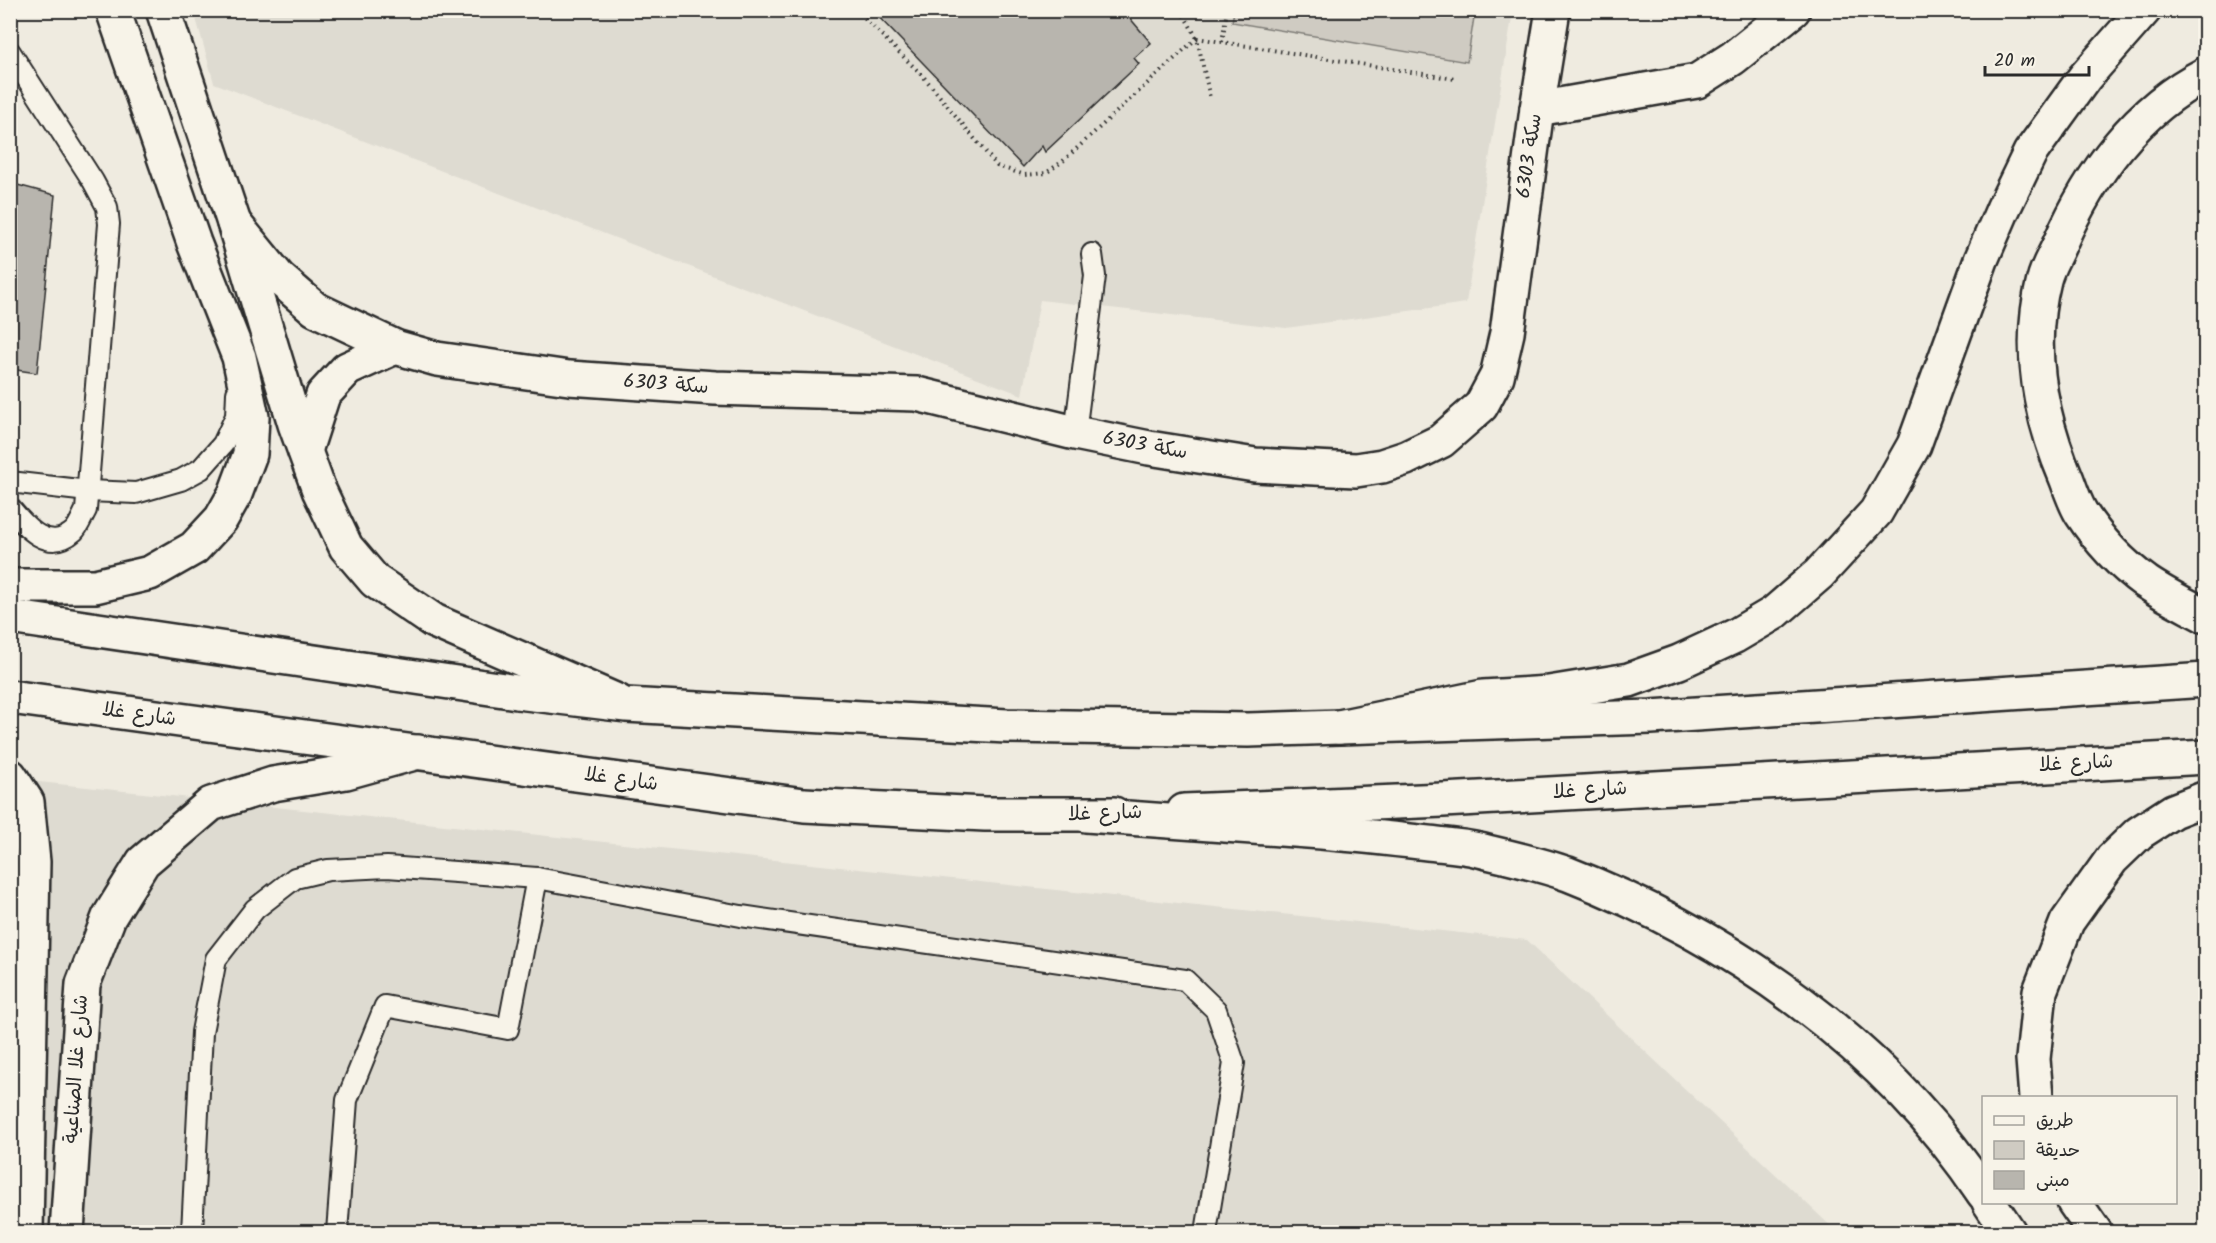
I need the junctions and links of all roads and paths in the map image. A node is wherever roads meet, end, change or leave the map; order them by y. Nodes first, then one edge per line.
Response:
1 (113, 10) edge
2 (163, 10) edge
3 (856, 10) edge
4 (1181, 10) edge
5 (1227, 10) edge
6 (1553, 10) edge
7 (1793, 10) edge
8 (2144, 10) edge
9 (1197, 38) junction
10 (1222, 42) junction
11 (10, 52) edge
12 (2205, 74) edge
13 (1455, 79) dead end
14 (1210, 98) dead end
15 (1537, 109) junction
16 (234, 223) junction
17 (1092, 254) dead end
18 (395, 347) junction
19 (239, 357) junction
20 (1075, 433) junction
21 (305, 451) junction
22 (10, 482) edge
23 (88, 490) junction
24 (10, 508) edge
25 (10, 586) edge
26 (2205, 616) edge
27 (10, 617) edge
28 (2205, 680) edge
29 (10, 697) edge
30 (626, 705) junction
31 (1339, 727) junction
32 (418, 752) junction
33 (2205, 757) edge
34 (10, 777) edge
35 (2205, 798) edge
36 (1086, 815) junction
37 (537, 878) junction
38 (2036, 1096) edge
39 (1982, 1192) edge
40 (1990, 1204) edge
41 (2075, 1204) edge
42 (26, 1233) edge
43 (67, 1233) edge
44 (192, 1233) edge
45 (337, 1233) edge
46 (1206, 1233) edge
47 (2009, 1233) edge
48 (2095, 1233) edge

1 - 19 main road
2 - 16 main road
3 - 9 path
4 - 9 path
5 - 10 path
6 - 15 main road, سكة 6303
7 - 15 main road
8 - 31 main road
9 - 10 path
9 - 14 path
10 - 13 path
11 - 23 lane
12 - 26 main road
15 - 20 main road, سكة 6303
16 - 18 main road, سكة 6303
16 - 21 main road
17 - 20 lane
18 - 20 main road, سكة 6303
18 - 21 main road
19 - 23 lane
19 - 25 main road
21 - 30 main road
22 - 23 lane
23 - 24 lane
27 - 30 main road
28 - 31 main road
29 - 32 main road, شارع غلا
30 - 31 main road
32 - 36 main road, شارع غلا
32 - 43 main road, شارع غلا الصناعية
33 - 36 main road, شارع غلا
34 - 42 main road
35 - 38 main road
36 - 39 main road
37 - 44 lane
37 - 45 lane
37 - 46 lane
40 - 47 main road
41 - 48 main road

